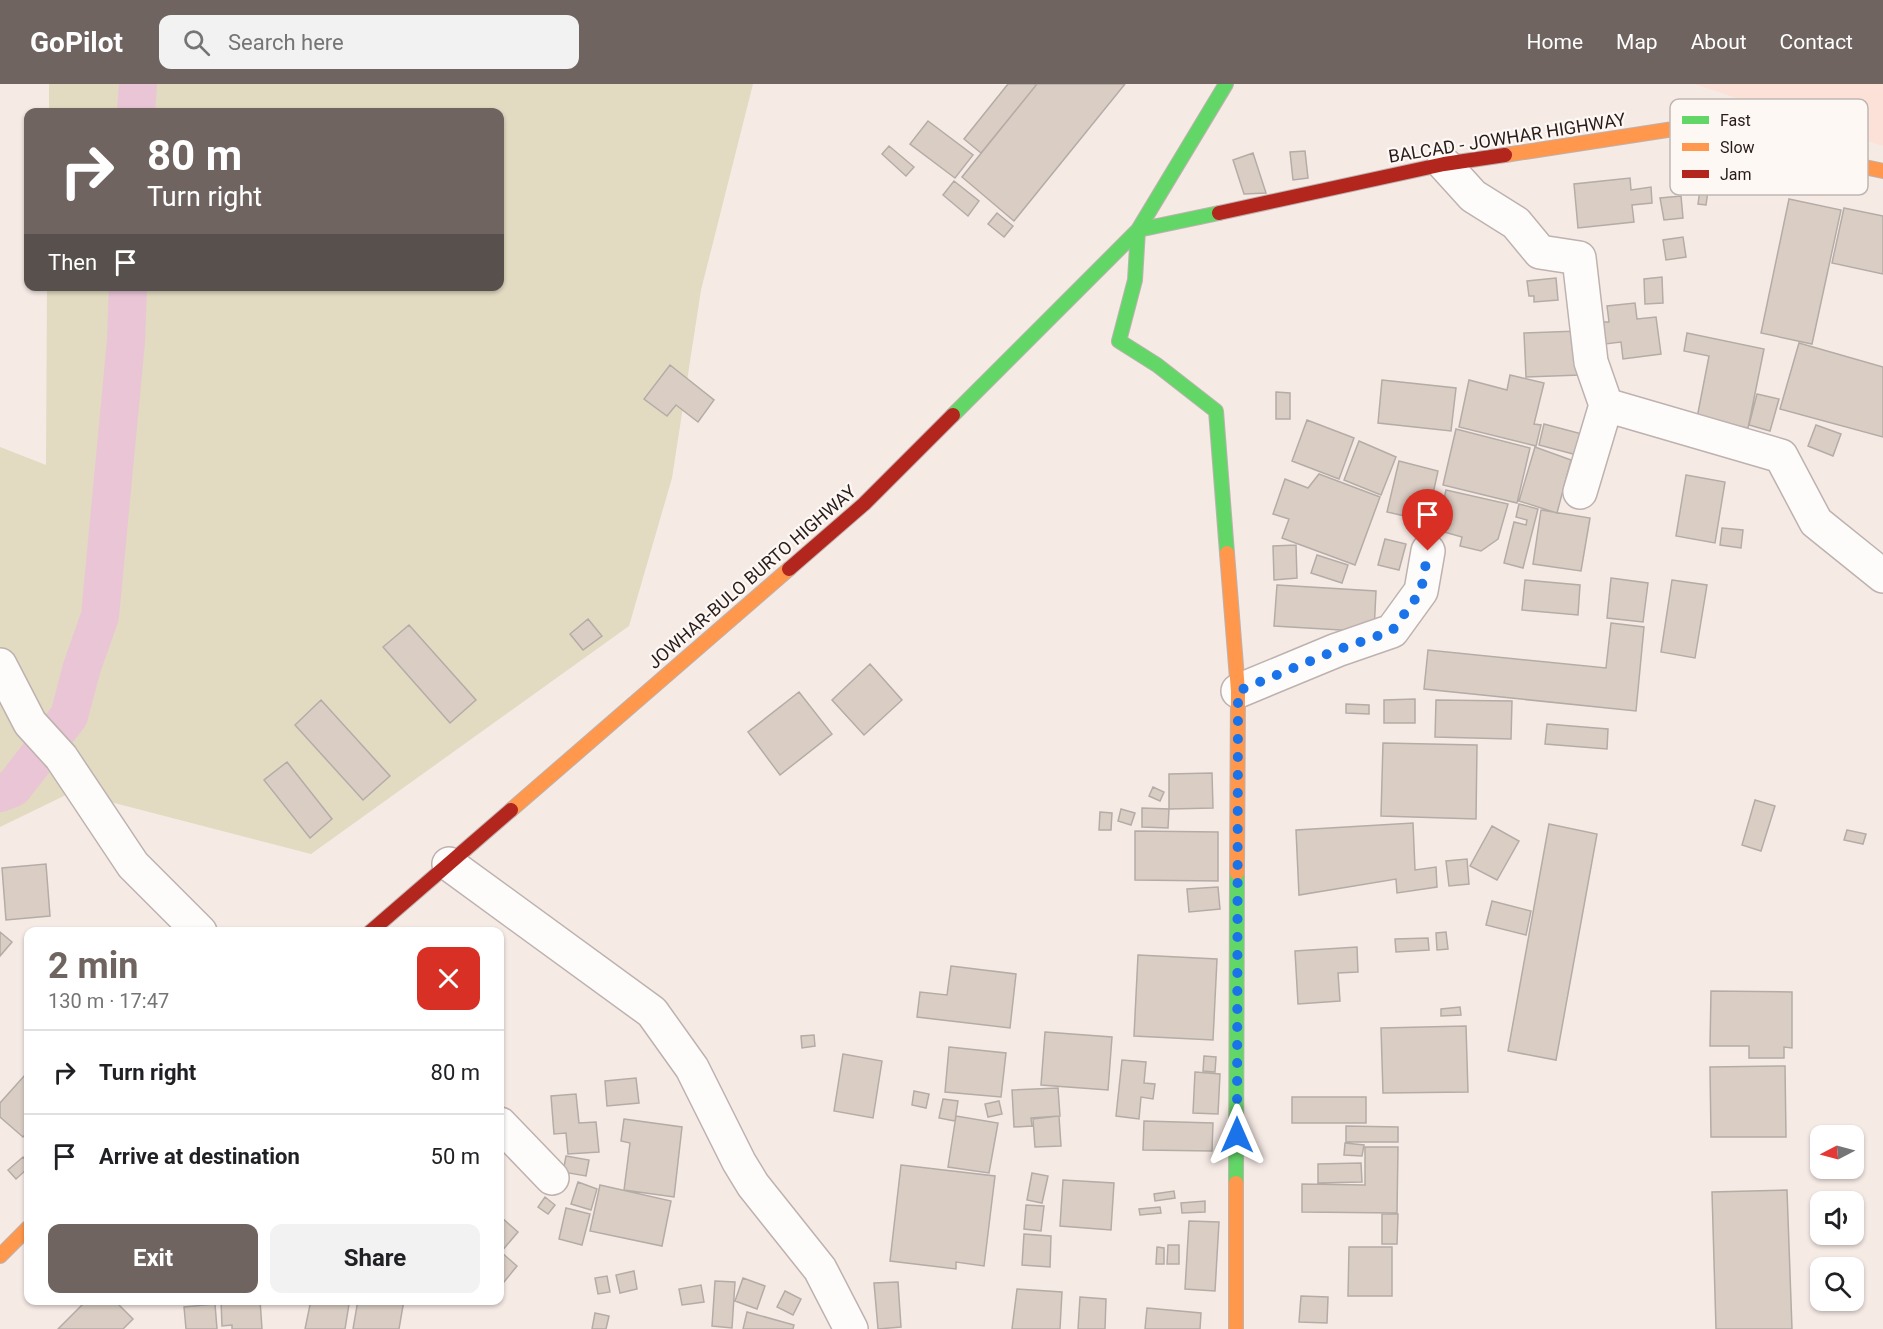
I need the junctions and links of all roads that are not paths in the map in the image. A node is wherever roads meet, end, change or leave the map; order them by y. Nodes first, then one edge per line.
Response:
1 (1226, 84) edge
2 (1670, 130) edge
3 (1444, 164) junction
4 (1868, 168) edge
5 (1883, 171) edge
6 (1138, 230) junction
7 (1606, 405) junction
8 (1580, 492) dead end
9 (1428, 551) dead end
10 (1883, 576) edge
11 (0, 665) edge
12 (1238, 691) junction
13 (449, 864) junction
14 (195, 927) edge
15 (376, 927) edge
16 (504, 1129) edge
17 (552, 1178) dead end
18 (24, 1232) edge
19 (0, 1256) edge
20 (851, 1329) edge
21 (1236, 1329) edge

1 - 6 main road
2 - 3 main road, BALCAD - JOWHAR HIGHWAY
3 - 6 main road, BALCAD - JOWHAR HIGHWAY
3 - 7 street
4 - 5 main road, BALCAD - JOWHAR HIGHWAY
6 - 12 main road
6 - 13 main road, JOWHAR-BULO BURTO HIGHWAY
7 - 8 street
7 - 10 street
9 - 12 street
11 - 14 street
12 - 21 main road
13 - 15 main road, JOWHAR-BULO BURTO HIGHWAY
13 - 20 street
16 - 17 street
18 - 19 main road

